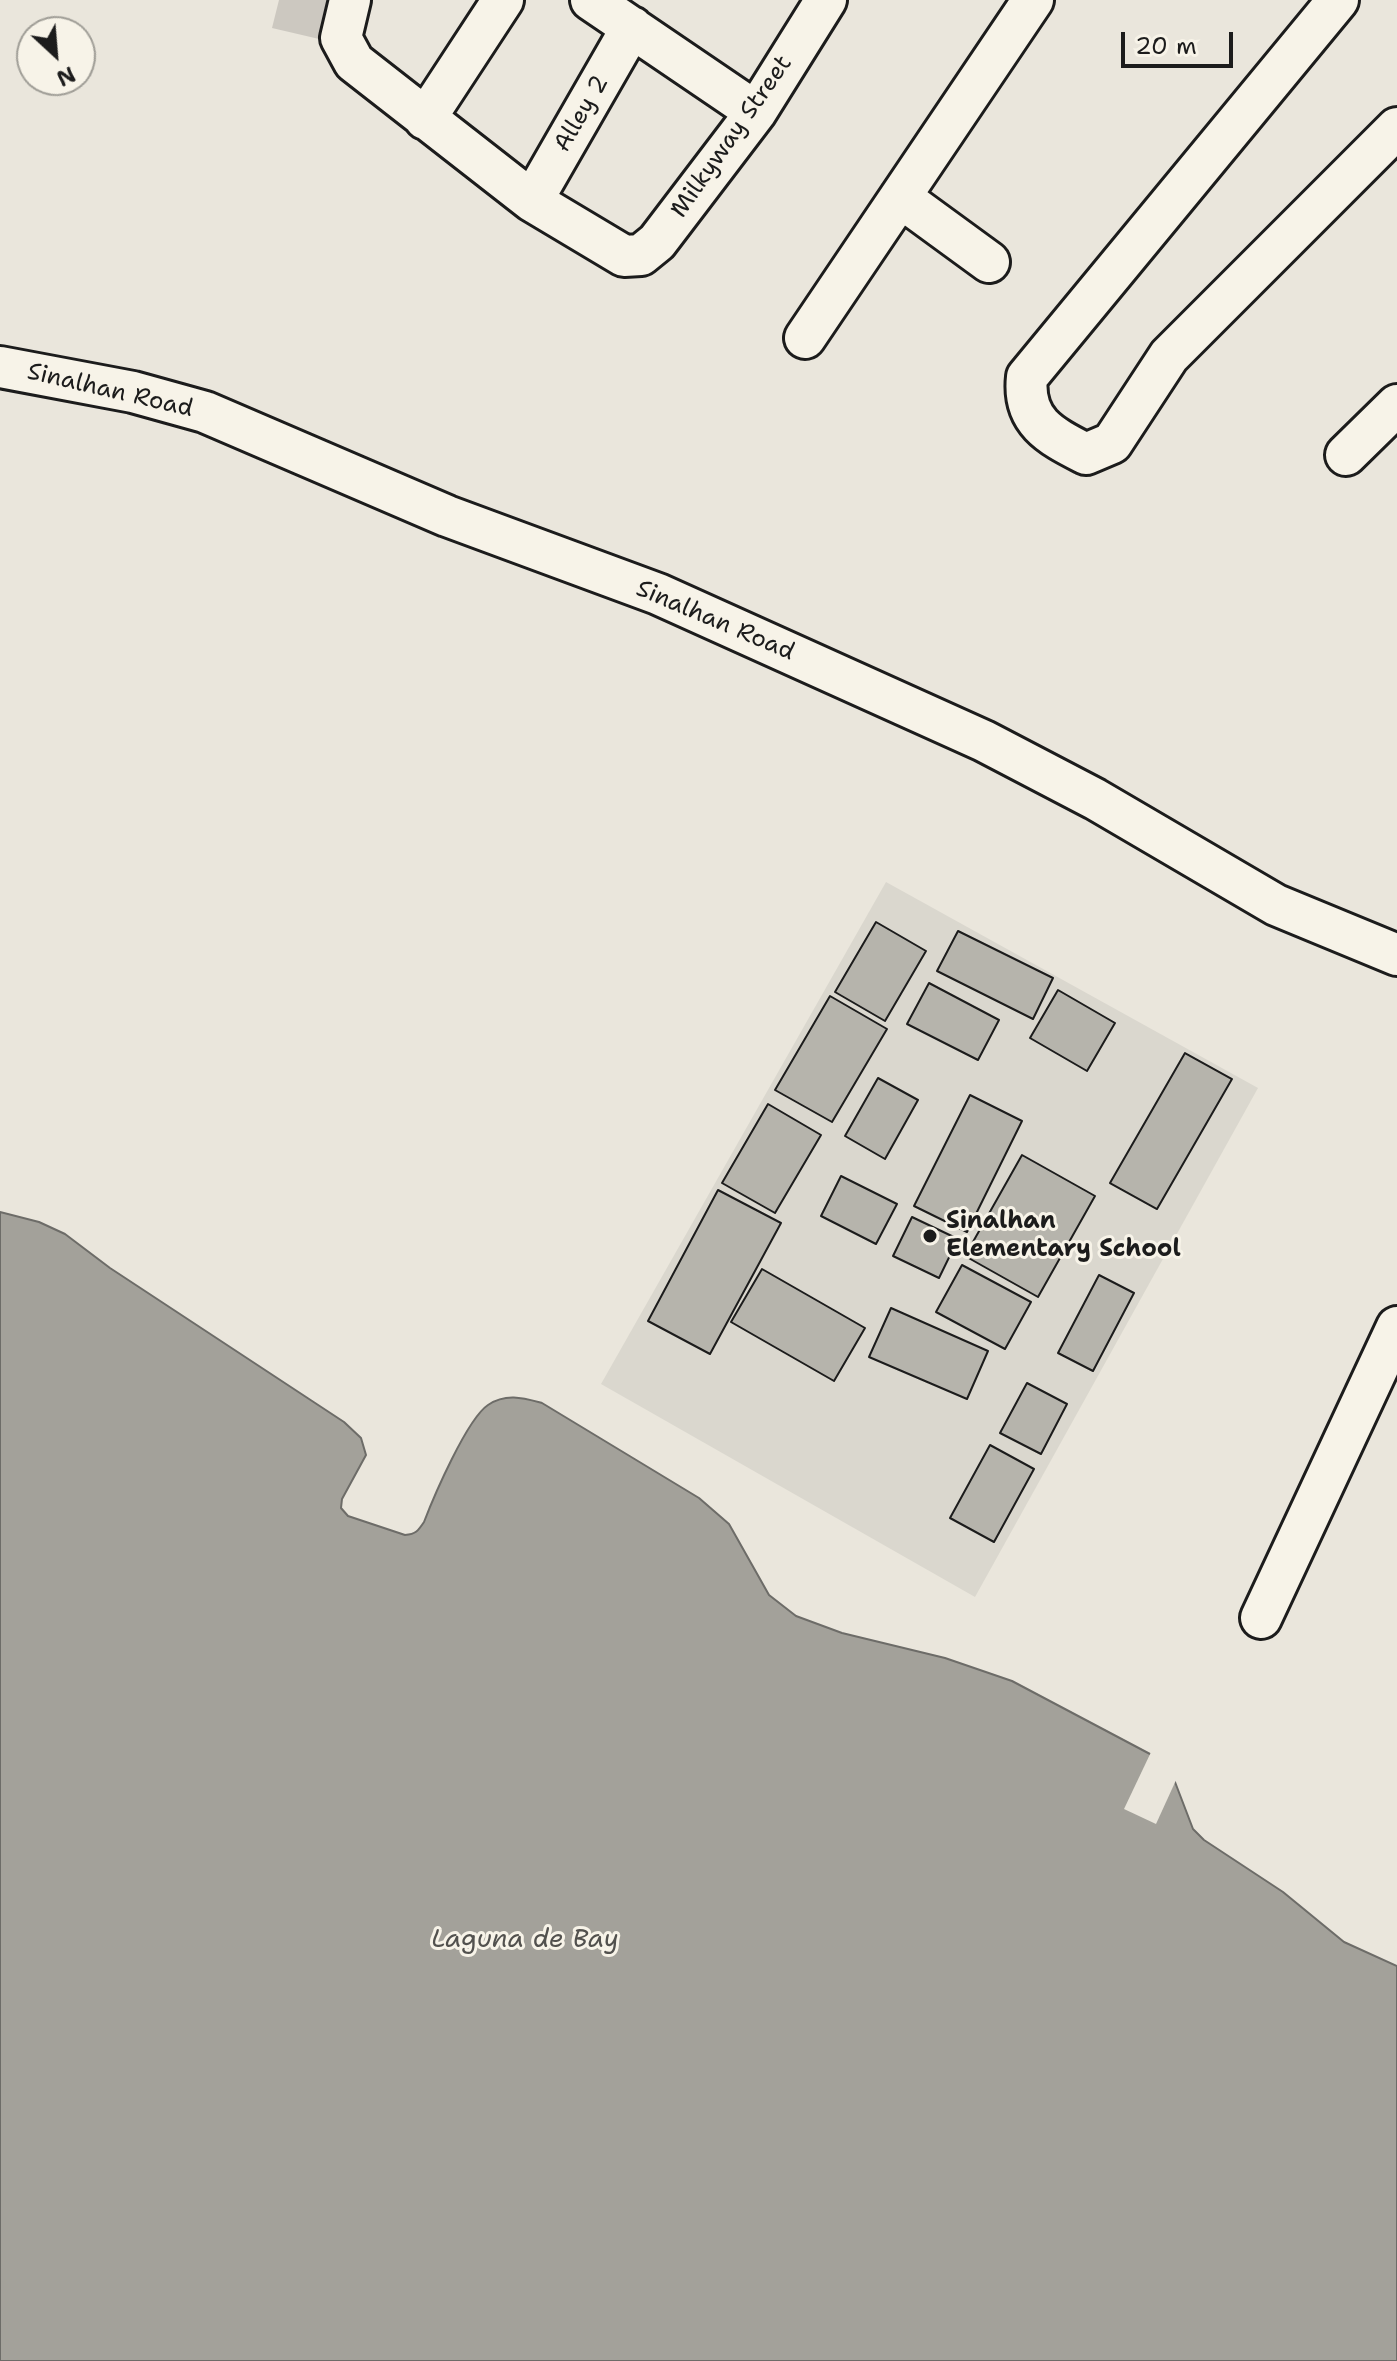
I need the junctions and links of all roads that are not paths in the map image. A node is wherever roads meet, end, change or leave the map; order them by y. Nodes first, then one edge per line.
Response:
1 (350, 0) edge
2 (503, 0) edge
3 (591, 0) edge
4 (826, 0) edge
5 (1033, 0) edge
6 (1338, 0) edge
7 (632, 27) junction
8 (756, 112) junction
9 (425, 119) junction
10 (1397, 128) edge
11 (900, 197) junction
12 (532, 201) junction
13 (989, 262) dead end
14 (805, 338) dead end
15 (0, 367) edge
16 (1397, 405) edge
17 (1346, 455) dead end
18 (1397, 955) edge
19 (1397, 1327) edge
20 (1261, 1618) dead end

1 - 9 street
2 - 9 street
3 - 7 street
4 - 8 street, Milkyway Street
5 - 11 street
6 - 10 street
7 - 8 street
7 - 12 street, Alley 2
8 - 12 street, Milkyway Street
9 - 12 street
11 - 13 street
11 - 14 street
15 - 18 street, Sinalhan Road
16 - 17 street
19 - 20 street

